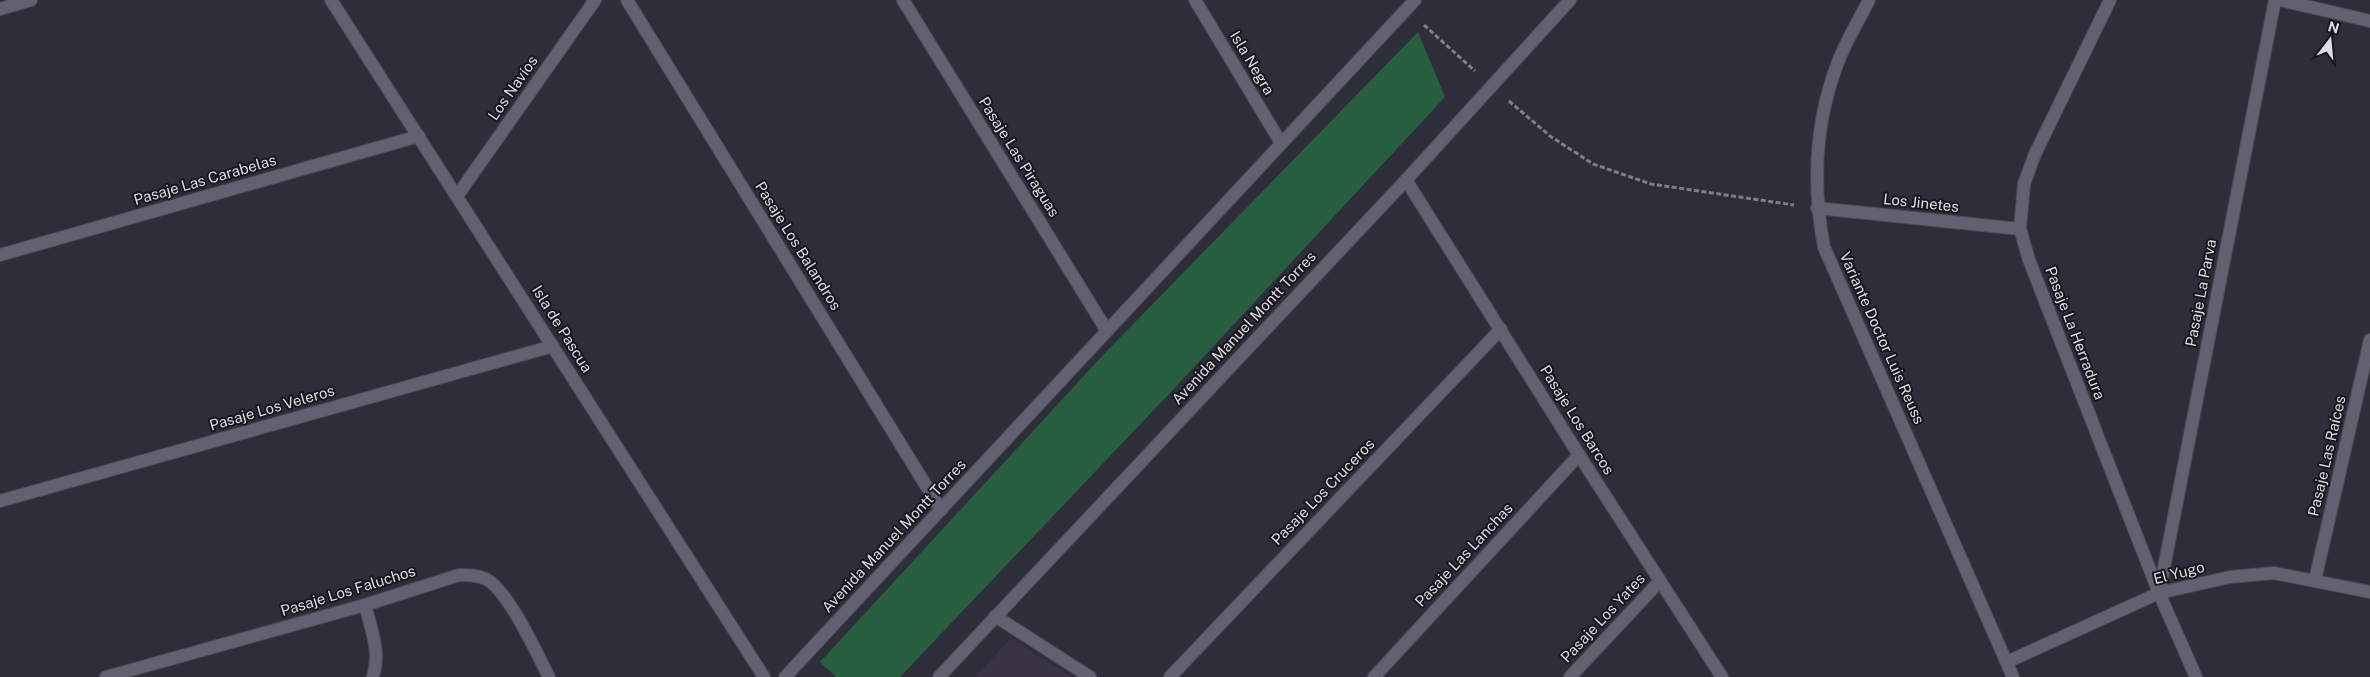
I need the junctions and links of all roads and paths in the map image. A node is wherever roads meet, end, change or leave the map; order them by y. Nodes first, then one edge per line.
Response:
1 (31, 0) edge
2 (331, 0) edge
3 (596, 0) edge
4 (627, 0) edge
5 (903, 0) edge
6 (1195, 0) edge
7 (1570, 0) edge
8 (1869, 0) edge
9 (2110, 0) edge
10 (2275, 0) edge
11 (2280, 0) edge
12 (1411, 5) edge
13 (0, 9) edge
14 (2370, 21) edge
15 (1492, 86) junction
16 (419, 136) junction
17 (1281, 144) junction
18 (1406, 180) junction
19 (457, 196) junction
20 (1818, 208) junction
21 (2020, 229) junction
22 (0, 255) edge
23 (1501, 329) junction
24 (1107, 331) junction
25 (2370, 340) edge
26 (553, 346) junction
27 (1579, 455) junction
28 (0, 501) edge
29 (941, 510) junction
30 (2315, 580) junction
31 (1660, 581) junction
32 (2159, 592) junction
33 (2370, 592) edge
34 (365, 605) junction
35 (995, 616) junction
36 (2007, 662) junction
37 (106, 677) edge
38 (373, 677) edge
39 (549, 677) edge
40 (764, 677) edge
41 (785, 677) edge
42 (939, 677) edge
43 (1090, 677) edge
44 (1170, 677) edge
45 (1374, 677) edge
46 (1570, 677) edge
47 (1722, 677) edge
48 (2014, 677) edge
49 (2196, 677) edge

1 - 13 street
2 - 16 street, Isla de Pascua
3 - 19 street, Los Navíos
4 - 29 street, Pasaje Los Balandros
5 - 24 street, Pasaje Las Piraguas
6 - 17 street, Isla Negra
7 - 15 street, Avenida Manuel Montt Torres
8 - 20 street, Variante Doctor Luis Reuss
9 - 21 street, Pasaje La Herradura
10 - 32 street, Pasaje La Parva
11 - 14 street
12 - 15 path
12 - 17 street, Avenida Manuel Montt Torres
15 - 18 street, Avenida Manuel Montt Torres
15 - 20 path
16 - 19 street, Isla de Pascua
16 - 22 street, Pasaje Las Carabelas
17 - 24 street, Avenida Manuel Montt Torres
18 - 23 street, Pasaje Los Barcos
18 - 35 street, Avenida Manuel Montt Torres
19 - 26 street, Isla de Pascua
20 - 21 street, Los Jinetes
20 - 36 street, Variante Doctor Luis Reuss
21 - 32 street, Pasaje La Herradura
23 - 27 street, Pasaje Los Barcos
23 - 44 street, Pasaje Los Cruceros
24 - 29 street, Avenida Manuel Montt Torres
25 - 30 street, Pasaje Las Raíces
26 - 28 street, Pasaje Los Veleros
26 - 40 street, Isla de Pascua
27 - 31 street, Pasaje Los Barcos
27 - 45 street, Pasaje Las Lanchas
29 - 41 street, Avenida Manuel Montt Torres
30 - 32 street, El Yugo
30 - 33 street, El Yugo
31 - 46 street, Pasaje Los Yates
31 - 47 street, Pasaje Los Barcos
32 - 36 street, El Yugo
32 - 49 street, Pasaje La Herradura
34 - 37 street, Pasaje Los Faluchos
34 - 38 street
34 - 39 street, Pasaje Los Faluchos
35 - 42 street, Avenida Manuel Montt Torres
35 - 43 street
36 - 48 street, Variante Doctor Luis Reuss

